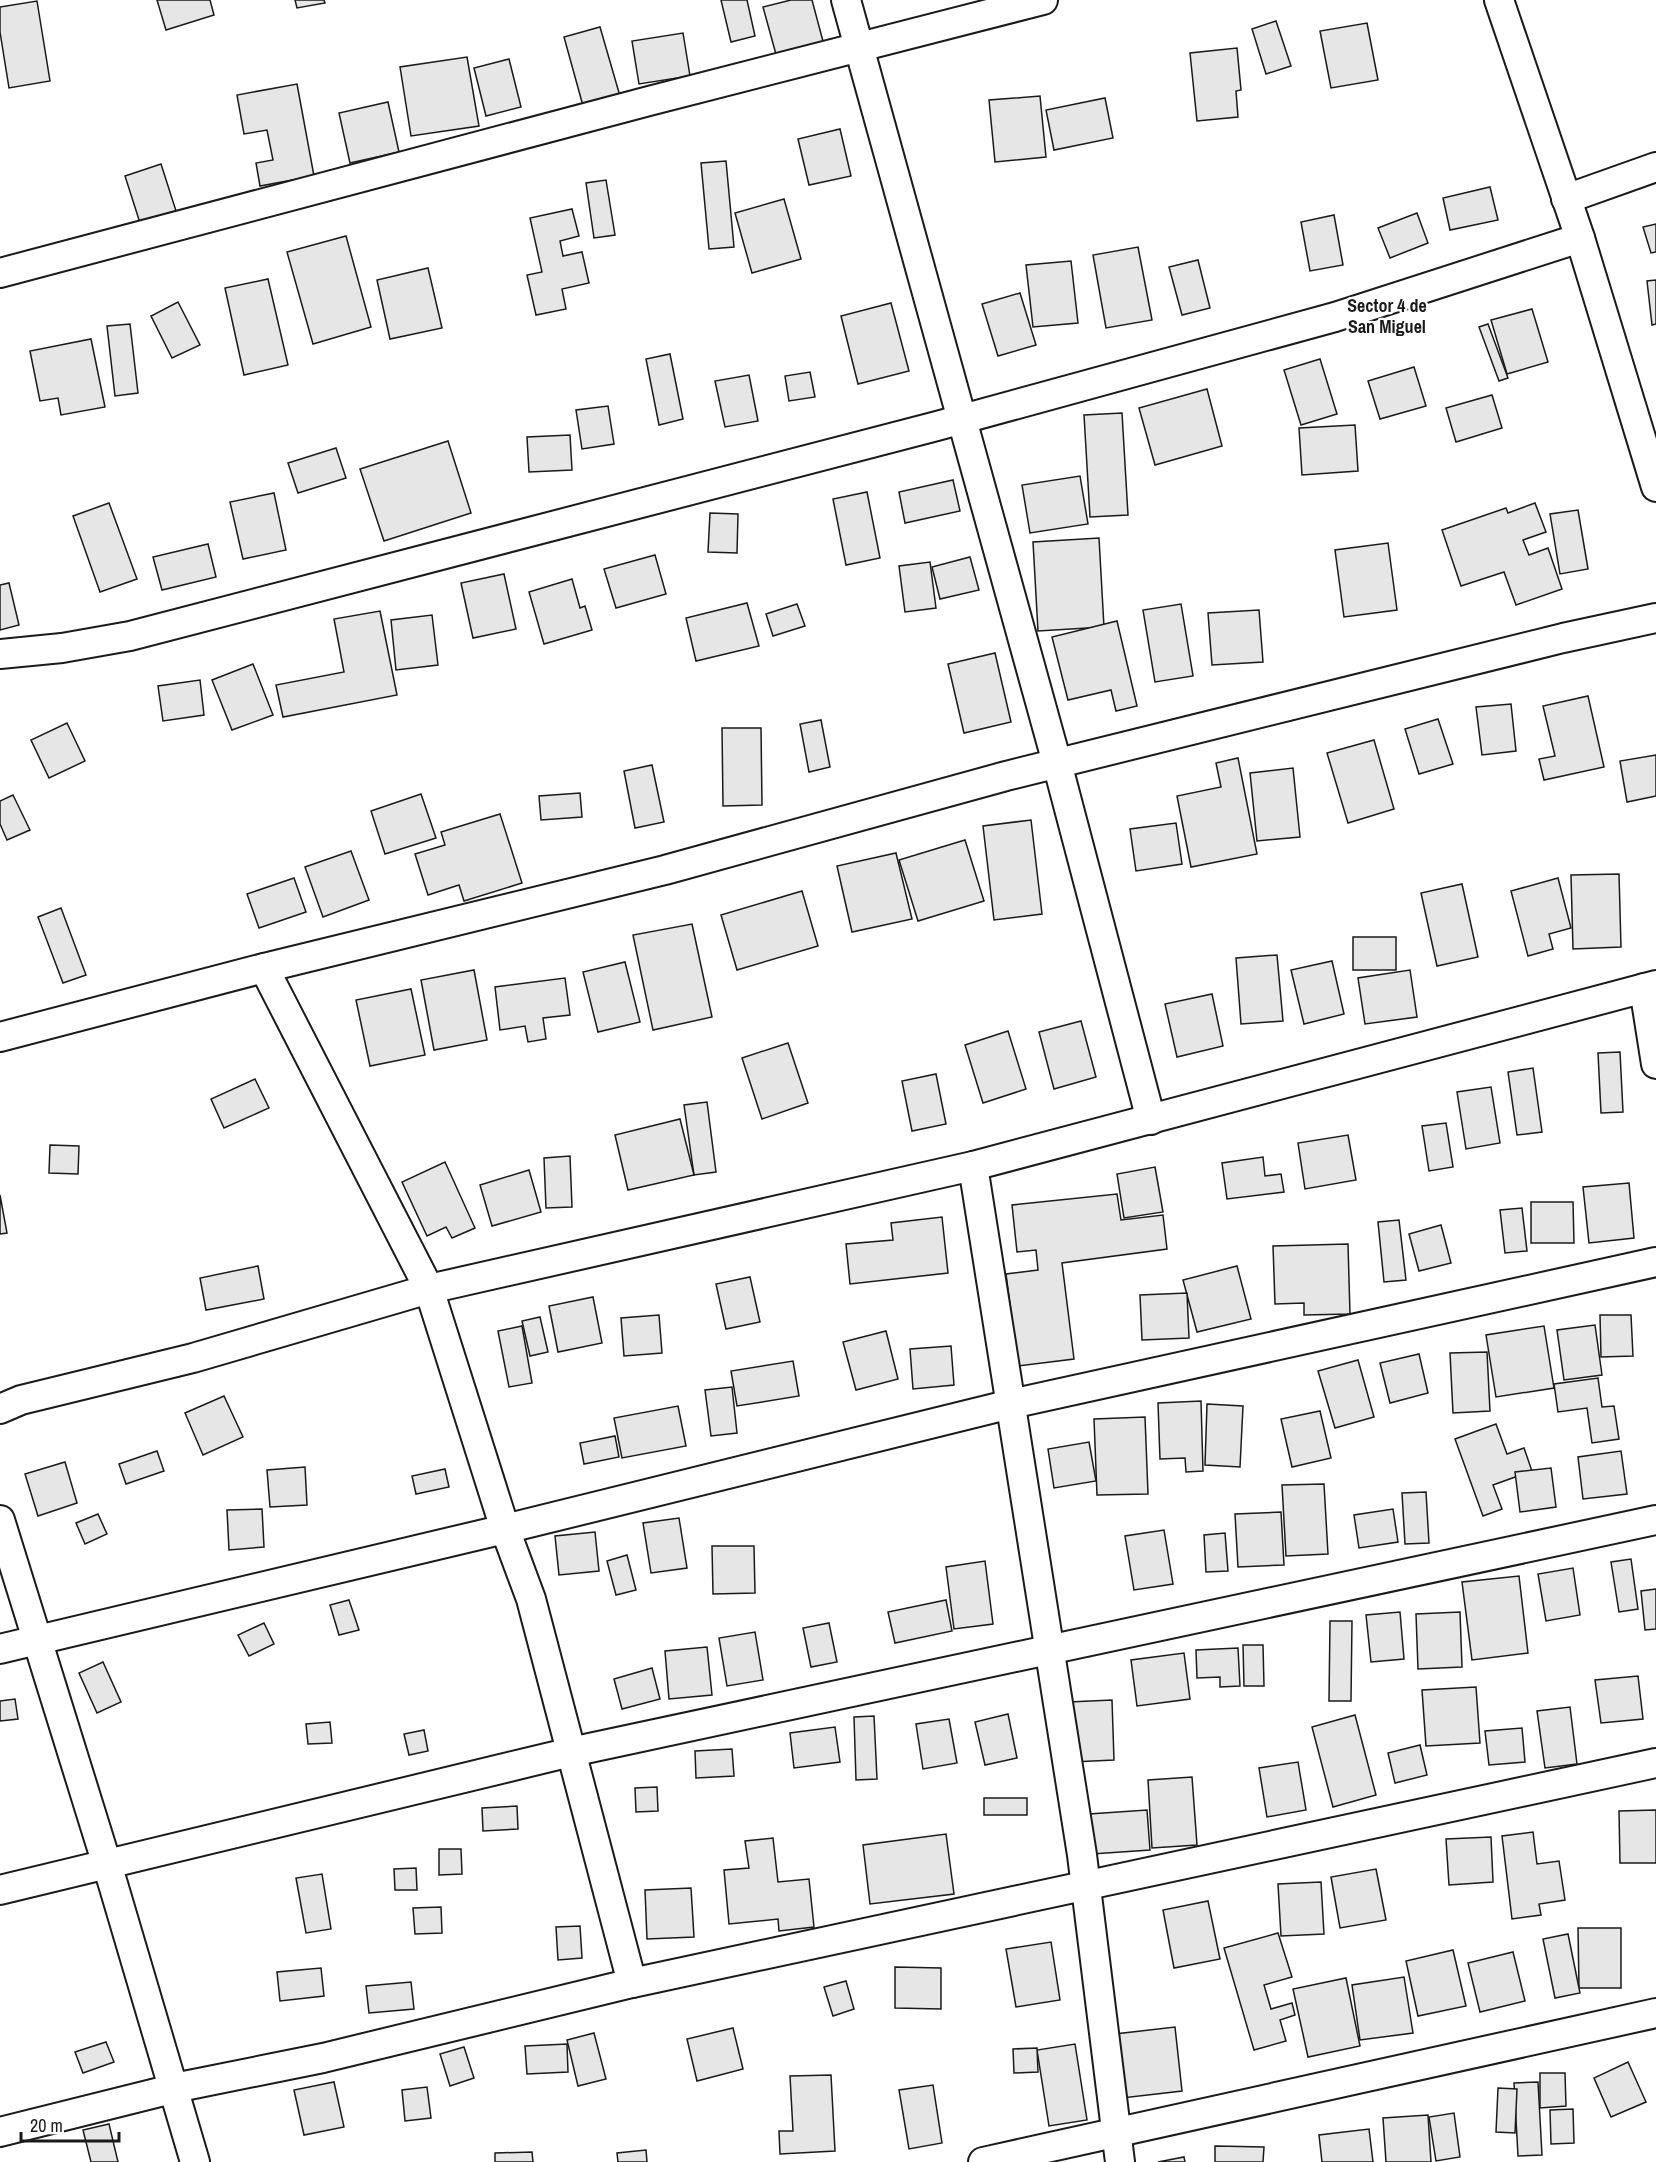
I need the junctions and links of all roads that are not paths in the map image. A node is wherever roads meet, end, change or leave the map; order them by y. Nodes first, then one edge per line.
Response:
1 (846, 0) edge
2 (1043, 0) edge
3 (1499, 0) edge
4 (860, 47) junction
5 (1656, 167) edge
6 (1566, 199) junction
7 (1580, 238) junction
8 (0, 273) edge
9 (962, 419) junction
10 (1656, 488) edge
11 (1656, 618) edge
12 (0, 654) edge
13 (1057, 763) junction
14 (264, 968) junction
15 (1650, 987) edge
16 (0, 1037) edge
17 (1656, 1064) edge
18 (1151, 1120) junction
19 (973, 1166) junction
20 (1656, 1262) edge
21 (429, 1289) junction
22 (1011, 1404) junction
23 (0, 1409) edge
24 (0, 1520) edge
25 (1656, 1520) edge
26 (505, 1529) junction
27 (37, 1639) junction
28 (0, 1649) edge
29 (1049, 1650) junction
30 (571, 1752) junction
31 (1656, 1762) edge
32 (106, 1862) junction
33 (1086, 1887) junction
34 (0, 1890) edge
35 (632, 1983) junction
36 (1656, 2013) edge
37 (173, 2088) junction
38 (0, 2132) edge
39 (1117, 2133) junction
40 (195, 2162) edge
41 (983, 2162) edge
42 (1120, 2162) edge

1 - 4 street
2 - 4 street
3 - 6 street
4 - 8 street
4 - 9 street
5 - 6 street
6 - 7 street
7 - 9 street
7 - 10 street
9 - 12 street
9 - 13 street
11 - 13 street
13 - 14 street
13 - 18 street
14 - 16 street
14 - 21 street
15 - 17 street
15 - 18 street
18 - 19 street
19 - 21 street
19 - 22 street
20 - 22 street
21 - 23 street
21 - 26 street
22 - 26 street
22 - 29 street
24 - 27 street
25 - 29 street
26 - 27 street
26 - 30 street
27 - 28 street
27 - 32 street
29 - 30 street
29 - 33 street
30 - 32 street
30 - 35 street
31 - 33 street
32 - 34 street
32 - 37 street
33 - 35 street
33 - 39 street
35 - 37 street
36 - 39 street
37 - 38 street
37 - 40 street
39 - 41 street
39 - 42 street

